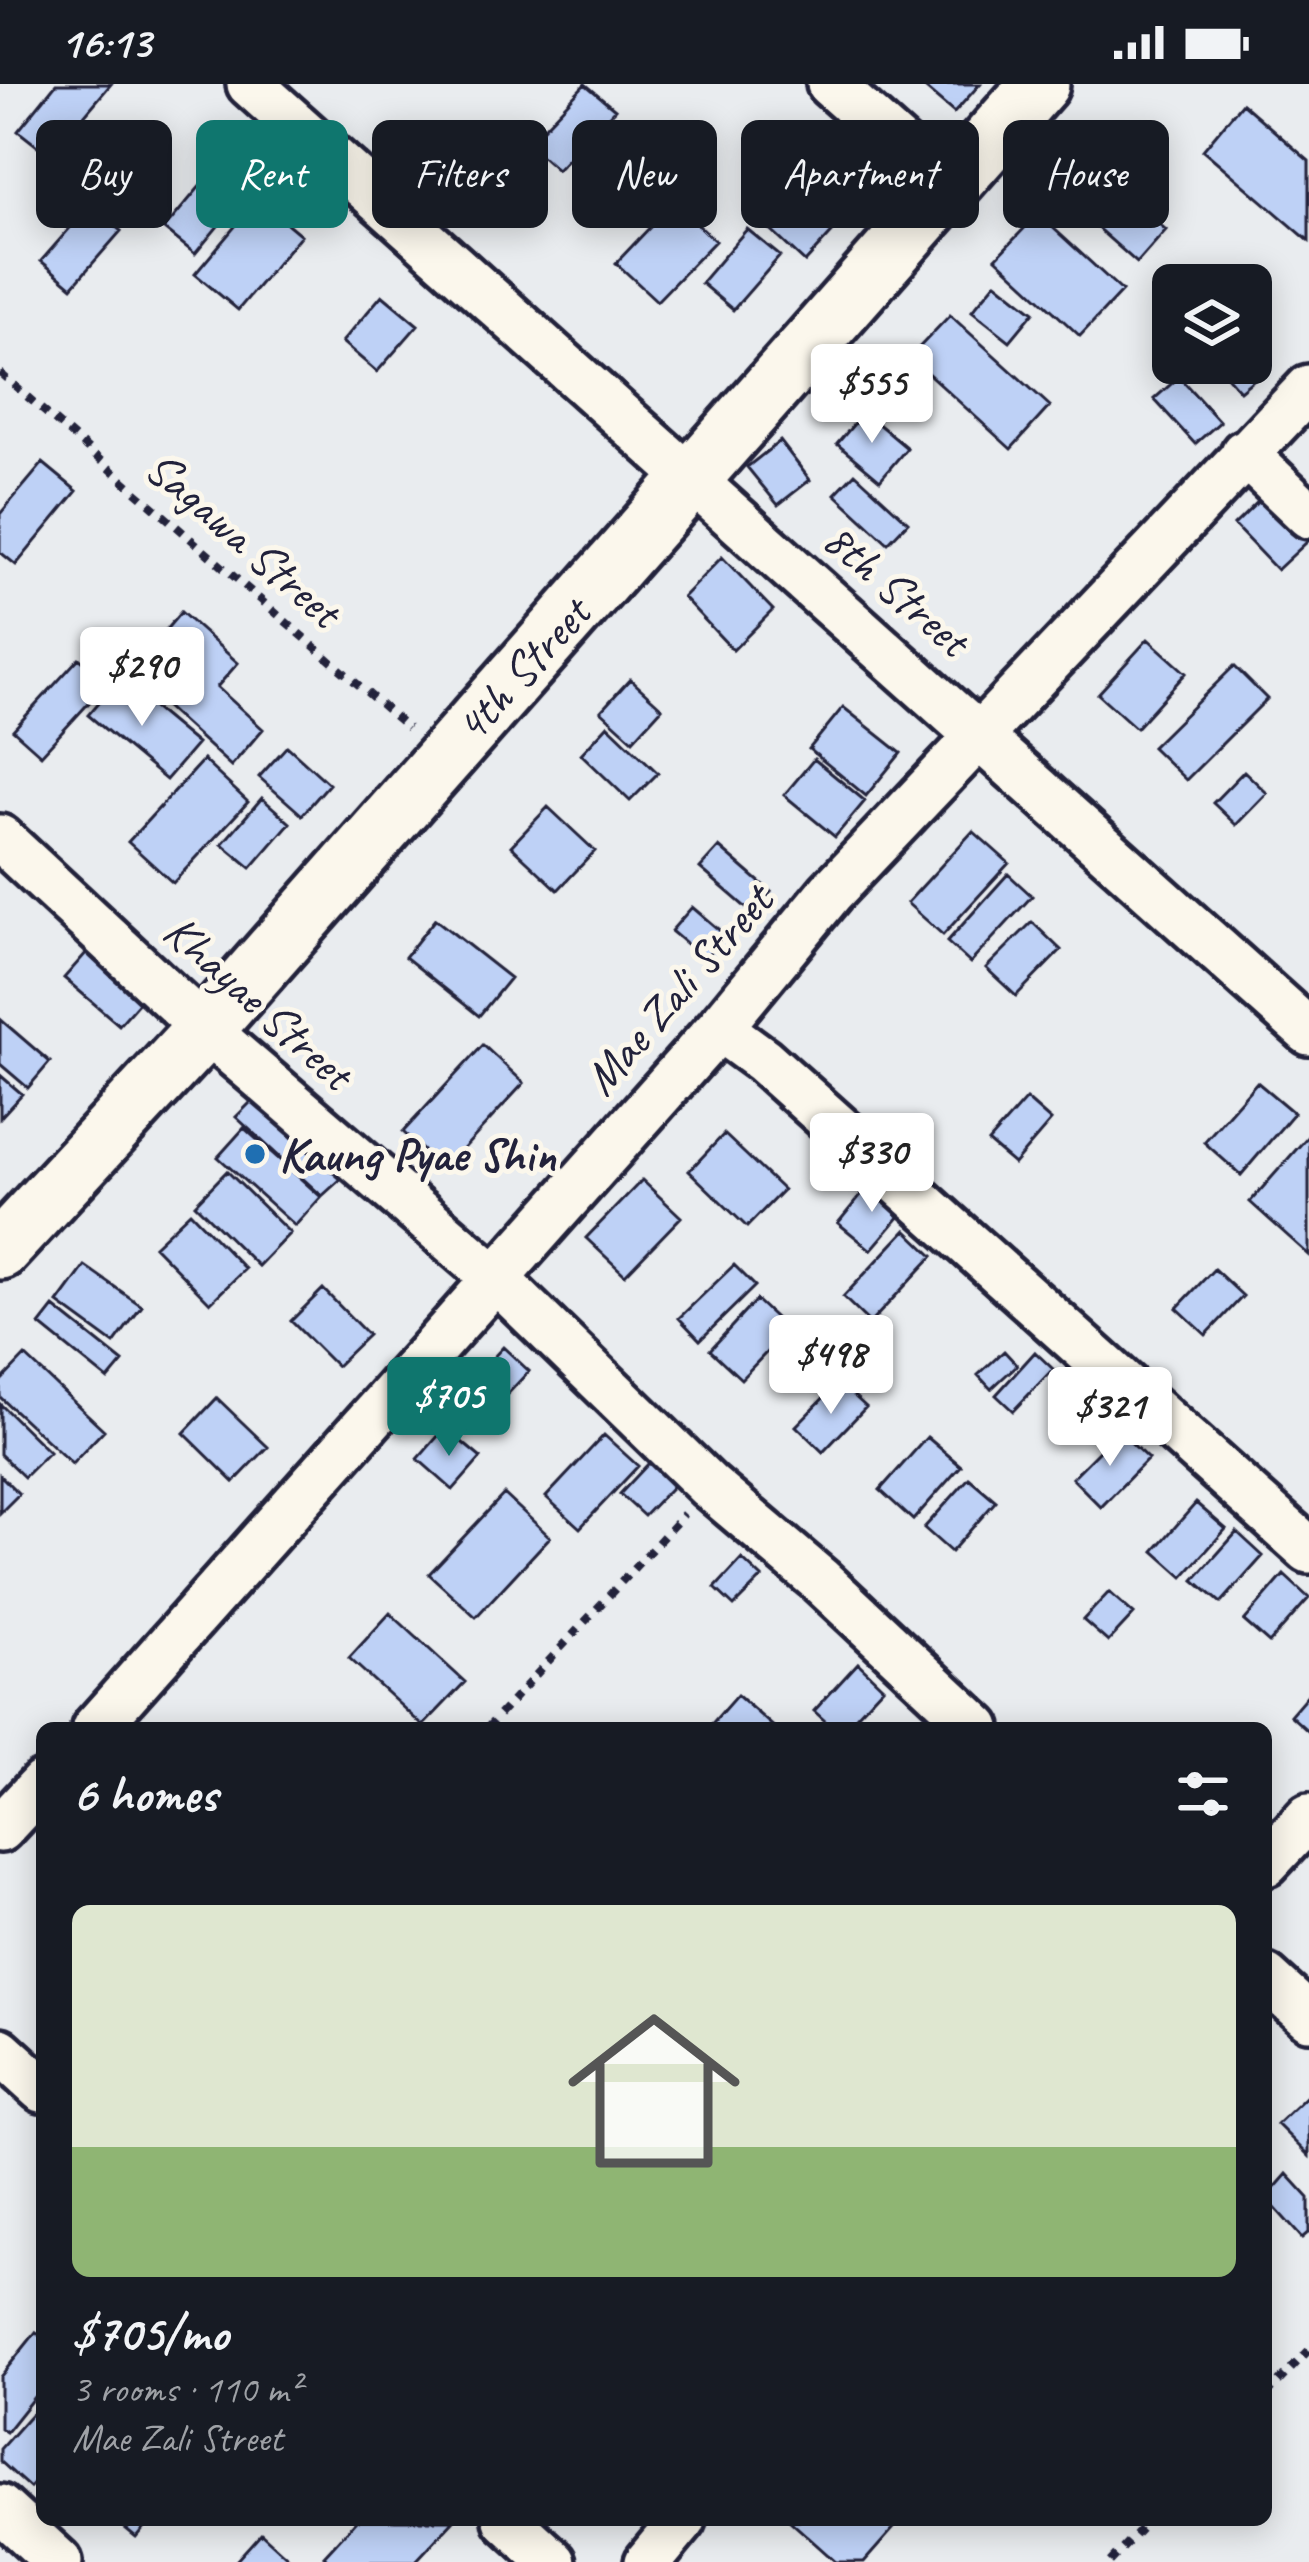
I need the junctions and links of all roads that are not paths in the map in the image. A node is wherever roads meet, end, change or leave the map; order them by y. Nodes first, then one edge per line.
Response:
1 (250, 84) edge
2 (830, 84) edge
3 (1040, 84) edge
4 (870, 120) edge
5 (979, 151) edge
6 (911, 228) edge
7 (1309, 388) edge
8 (1244, 453) junction
9 (692, 481) junction
10 (1309, 515) edge
11 (978, 732) junction
12 (0, 838) edge
13 (719, 1028) junction
14 (205, 1029) junction
15 (1309, 1032) edge
16 (0, 1250) edge
17 (495, 1278) junction
18 (1309, 1550) edge
19 (123, 1718) edge
20 (972, 1722) edge
21 (36, 1790) edge
22 (1309, 1817) edge
23 (0, 1828) edge
24 (1272, 1857) edge
25 (1272, 1983) edge
26 (1309, 2017) edge
27 (0, 2050) edge
28 (36, 2084) edge
29 (0, 2508) edge
30 (514, 2526) edge
31 (678, 2526) edge
32 (59, 2562) edge
33 (553, 2562) edge
34 (648, 2562) edge

1 - 9 street, 8th Street
2 - 4 street
3 - 5 street, 4th Street
6 - 9 street, 4th Street
7 - 8 street, Mae Zali Street
8 - 10 street
8 - 11 street, Mae Zali Street
9 - 11 street, 8th Street
9 - 14 street, 4th Street
11 - 13 street, Mae Zali Street
11 - 15 street, 8th Street
12 - 14 street, Khayae Street
13 - 17 street, Mae Zali Street
13 - 18 street
14 - 16 street, 4th Street
14 - 17 street, Khayae Street
17 - 19 street, Mae Zali Street
17 - 20 street, Khayae Street
21 - 23 street
22 - 24 street
25 - 26 street
27 - 28 street
29 - 32 street
30 - 33 street
31 - 34 street

